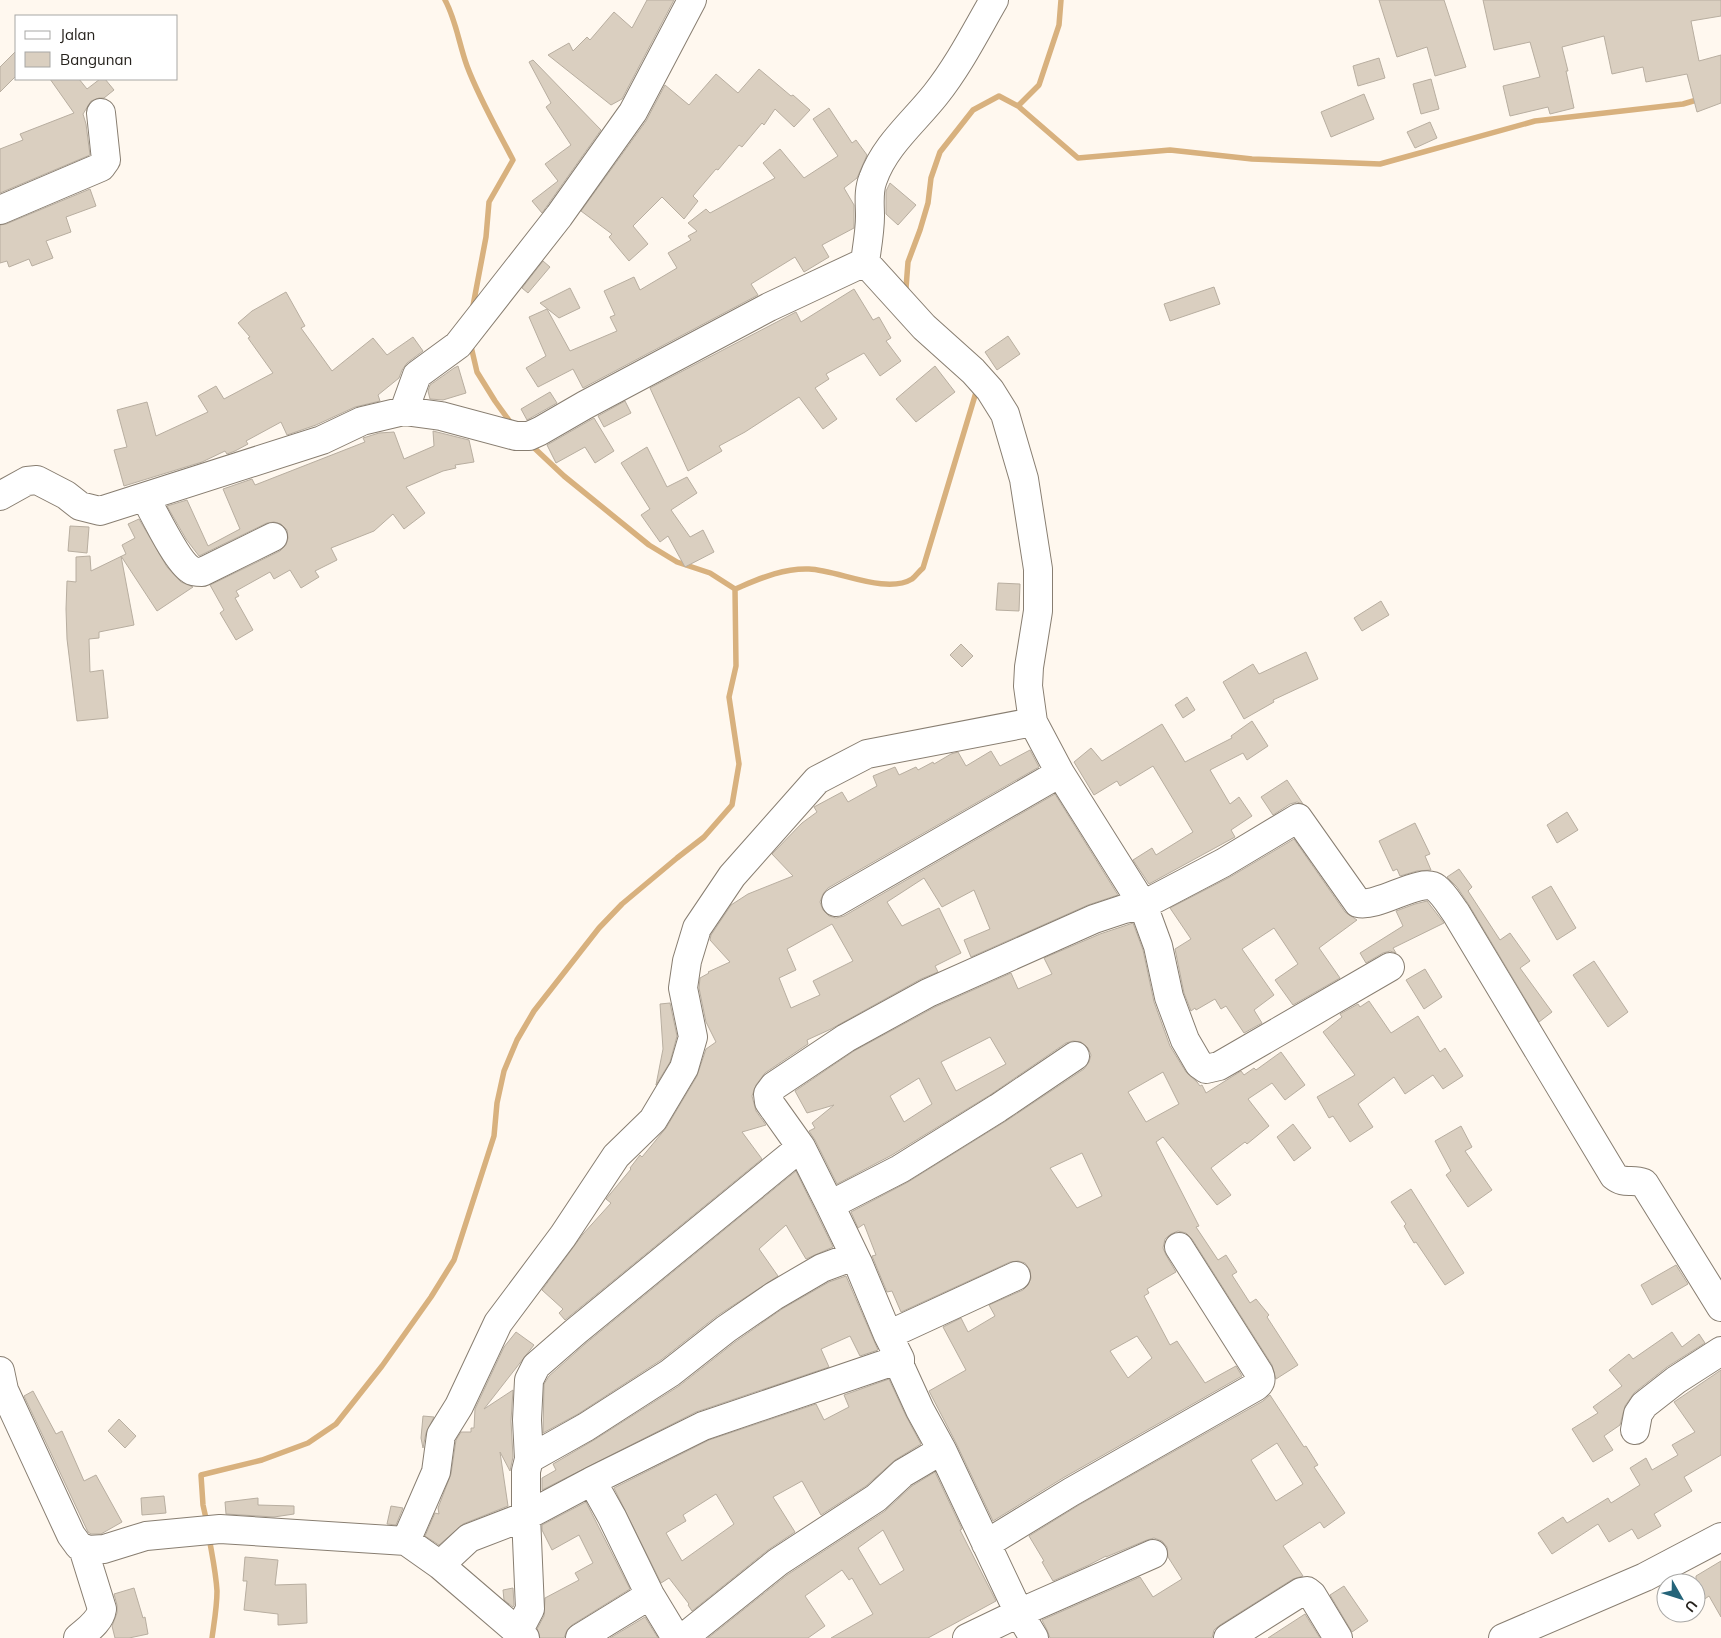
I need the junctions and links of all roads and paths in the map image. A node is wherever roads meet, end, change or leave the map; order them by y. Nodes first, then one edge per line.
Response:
1 (692, 0) edge
2 (994, 0) edge
3 (101, 113) dead end
4 (0, 210) edge
5 (865, 262) junction
6 (404, 411) junction
7 (0, 496) edge
8 (146, 497) junction
9 (273, 537) dead end
10 (1033, 722) junction
11 (1060, 773) junction
12 (836, 902) dead end
13 (1143, 904) junction
14 (1390, 967) dead end
15 (1075, 1056) dead end
16 (800, 1147) junction
17 (830, 1205) junction
18 (1179, 1247) dead end
19 (854, 1256) junction
20 (1016, 1276) dead end
21 (1721, 1306) edge
22 (894, 1347) junction
23 (1721, 1351) edge
24 (0, 1372) edge
25 (1635, 1430) dead end
26 (942, 1450) junction
27 (529, 1459) junction
28 (592, 1481) junction
29 (530, 1514) junction
30 (1721, 1537) edge
31 (986, 1544) junction
32 (83, 1548) junction
33 (423, 1553) junction
34 (1153, 1554) dead end
35 (650, 1595) junction
36 (1019, 1612) junction
37 (521, 1635) edge
38 (78, 1638) edge
39 (580, 1638) edge
40 (676, 1638) edge
41 (684, 1638) edge
42 (967, 1638) edge
43 (1034, 1638) edge
44 (1228, 1638) edge
45 (1338, 1638) edge
46 (1503, 1638) edge

1 - 6 street
2 - 5 street
3 - 4 street
5 - 6 street
5 - 10 street
6 - 8 street
7 - 8 street
8 - 9 street
10 - 11 street
10 - 33 street
11 - 12 street
11 - 13 street
13 - 14 street
13 - 16 street
13 - 21 street
15 - 17 street
16 - 17 street
16 - 27 street
17 - 19 street
18 - 31 street
19 - 22 street
19 - 27 street
20 - 22 street
22 - 26 street
22 - 28 street
23 - 25 street
24 - 32 street
26 - 31 street
26 - 41 street
27 - 29 street
28 - 29 street
28 - 35 street
29 - 33 street
29 - 37 street
30 - 46 street
31 - 36 street
32 - 33 street
32 - 38 street
33 - 37 street
34 - 36 street
35 - 39 street
35 - 40 street
36 - 42 street
36 - 43 street
44 - 45 street

